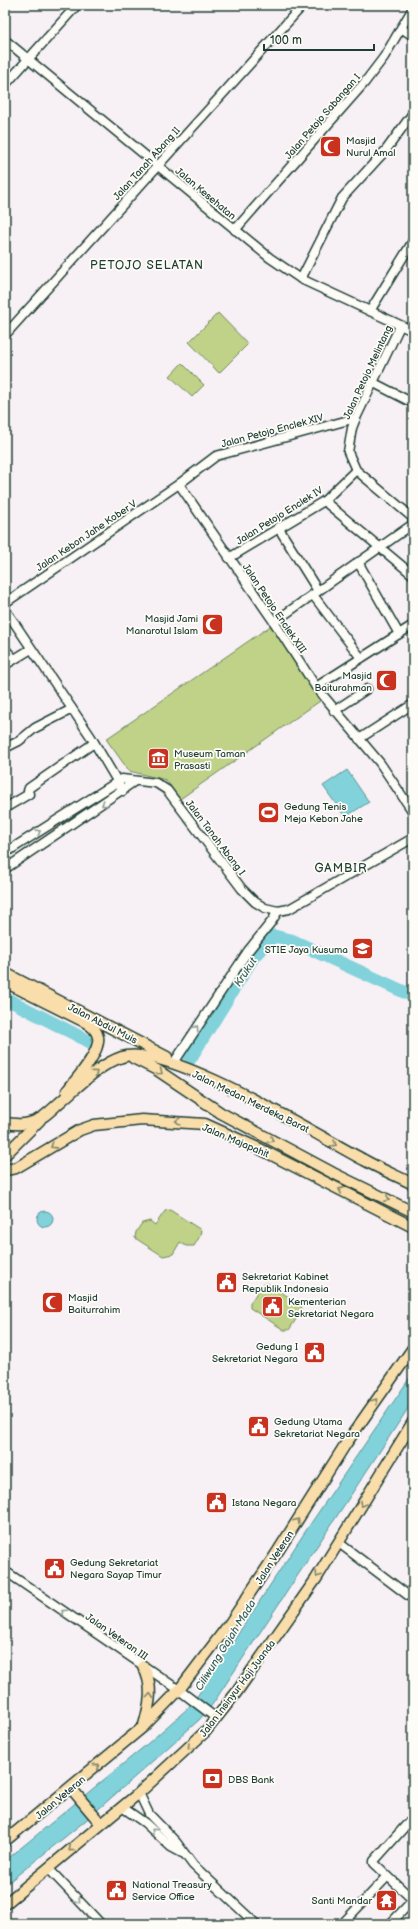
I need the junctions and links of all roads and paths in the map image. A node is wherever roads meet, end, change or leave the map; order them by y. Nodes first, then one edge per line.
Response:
1 (77, 5) edge
2 (303, 5) edge
3 (413, 8) edge
4 (401, 28) junction
5 (413, 36) edge
6 (5, 40) edge
7 (27, 59) junction
8 (5, 85) edge
9 (413, 113) edge
10 (158, 165) junction
11 (236, 230) junction
12 (413, 241) edge
13 (301, 279) junction
14 (370, 311) junction
15 (400, 326) junction
16 (413, 331) edge
17 (5, 335) edge
18 (374, 383) junction
19 (413, 403) edge
20 (356, 418) junction
21 (356, 470) junction
22 (179, 484) junction
23 (324, 501) junction
24 (413, 518) edge
25 (413, 524) edge
26 (278, 527) junction
27 (380, 547) junction
28 (229, 558) junction
29 (358, 562) junction
30 (413, 575) edge
31 (316, 593) junction
32 (5, 603) edge
33 (5, 609) edge
34 (274, 622) junction
35 (413, 625) edge
36 (399, 634) junction
37 (5, 649) edge
38 (31, 649) junction
39 (361, 658) junction
40 (14, 659) junction
41 (5, 665) edge
42 (316, 687) junction
43 (367, 689) dead end
44 (413, 704) edge
45 (72, 709) junction
46 (334, 710) junction
47 (359, 739) junction
48 (92, 740) junction
49 (5, 748) edge
50 (120, 780) junction
51 (135, 782) junction
52 (125, 790) junction
53 (5, 808) edge
54 (413, 812) edge
55 (413, 838) edge
56 (6, 850) edge
57 (5, 869) edge
58 (278, 911) junction
59 (5, 973) edge
60 (5, 982) edge
61 (125, 1056) junction
62 (175, 1061) junction
63 (200, 1074) junction
64 (55, 1107) junction
65 (43, 1118) junction
66 (5, 1123) edge
67 (5, 1155) edge
68 (5, 1170) edge
69 (413, 1184) edge
70 (413, 1212) edge
71 (413, 1227) edge
72 (413, 1348) edge
73 (413, 1422) edge
74 (339, 1543) junction
75 (5, 1571) edge
76 (413, 1598) edge
77 (143, 1666) junction
78 (179, 1690) junction
79 (212, 1715) junction
80 (143, 1727) junction
81 (71, 1788) junction
82 (139, 1793) junction
83 (122, 1807) junction
84 (101, 1824) junction
85 (413, 1824) edge
86 (5, 1841) edge
87 (185, 1855) junction
88 (48, 1868) junction
89 (387, 1877) junction
90 (413, 1900) edge
91 (5, 1904) edge
92 (101, 1924) edge
93 (256, 1924) edge
94 (342, 1924) edge
95 (390, 1924) edge

1 - 7 street
2 - 10 street, Jalan Tanah Abang II
3 - 4 street, Jalan Petojo Sabangan I
4 - 5 street
4 - 11 street, Jalan Petojo Sabangan I
6 - 7 street, Jalan Kesehatan
7 - 8 street
7 - 10 street, Jalan Kesehatan
9 - 13 street
10 - 11 street, Jalan Kesehatan
10 - 17 street, Jalan Tanah Abang II
11 - 13 street, Jalan Kesehatan
12 - 14 street
13 - 14 street, Jalan Kesehatan
14 - 15 street, Jalan Kesehatan
15 - 16 street, Jalan Kesehatan
15 - 18 street, Jalan Petojo Melintang
18 - 19 street
18 - 20 street, Jalan Petojo Melintang
20 - 21 street, Jalan Petojo Melintang
20 - 22 street, Jalan Petojo Enclek XIV
21 - 23 street, Jalan Petojo Enclek IV
21 - 24 street, Jalan Petojo Melintang
22 - 28 street, Jalan Petojo Enclek XIII
22 - 32 street, Jalan Kebon Jahe Kober V
23 - 26 street, Jalan Petojo Enclek IV
23 - 27 street
25 - 27 street
26 - 28 street, Jalan Petojo Enclek IV
26 - 31 street
27 - 29 street
27 - 30 street
28 - 34 street, Jalan Petojo Enclek XIII
29 - 31 street
29 - 36 street
31 - 34 street
31 - 39 street
33 - 38 street
34 - 42 street, Jalan Petojo Enclek XIII
35 - 36 street
36 - 39 street
37 - 40 street
38 - 40 street
38 - 45 street
39 - 42 street
40 - 41 street
42 - 46 street, Jalan Petojo Enclek XIII
43 - 46 street
44 - 47 street
45 - 48 street
45 - 49 street
46 - 47 street, Jalan Petojo Enclek XIII
47 - 54 street, Jalan Petojo Enclek XIII
48 - 50 street
48 - 53 street
50 - 51 street, Jalan Tanah Abang I
50 - 52 street
56 -> 50 street
51 - 52 street
51 - 58 street, Jalan Tanah Abang I
52 -> 57 street
55 - 58 street
62 -> 58 street
59 - 62 main road, Jalan Abdul Muis
60 - 64 main road, Jalan Abdul Muis
61 - 63 main road, Jalan Medan Merdeka Barat
64 -> 61 main road, Jalan Medan Merdeka Barat
61 -> 70 main road
62 - 63 main road, Jalan Abdul Muis
63 -> 69 main road, Jalan Medan Merdeka Barat
64 - 65 main road, Jalan Medan Merdeka Barat
65 - 66 main road, Jalan Medan Merdeka Barat
65 - 67 main road
71 -> 68 main road, Jalan Majapahit
78 -> 72 main road, Jalan Veteran
73 -> 74 main road, Jalan Insinyur Haji Juanda
74 - 76 street
74 -> 79 main road, Jalan Insinyur Haji Juanda
77 -> 75 street, Jalan Veteran III
77 - 78 street, Jalan Veteran III
80 -> 77 main road
78 - 79 street, Jalan Veteran III
78 - 80 main road, Jalan Veteran
79 -> 82 main road, Jalan Insinyur Haji Juanda
81 -> 80 main road, Jalan Veteran
81 - 84 main road
81 - 86 main road, Jalan Veteran
82 - 83 main road, Jalan Insinyur Haji Juanda
82 - 87 street
83 - 84 main road, Jalan Insinyur Haji Juanda
87 -> 83 street
84 -> 88 main road, Jalan Insinyur Haji Juanda
85 - 89 street
87 - 93 street
88 - 91 main road, Jalan Insinyur Haji Juanda
88 -> 92 street
89 - 90 street
89 - 94 street
90 - 95 street

